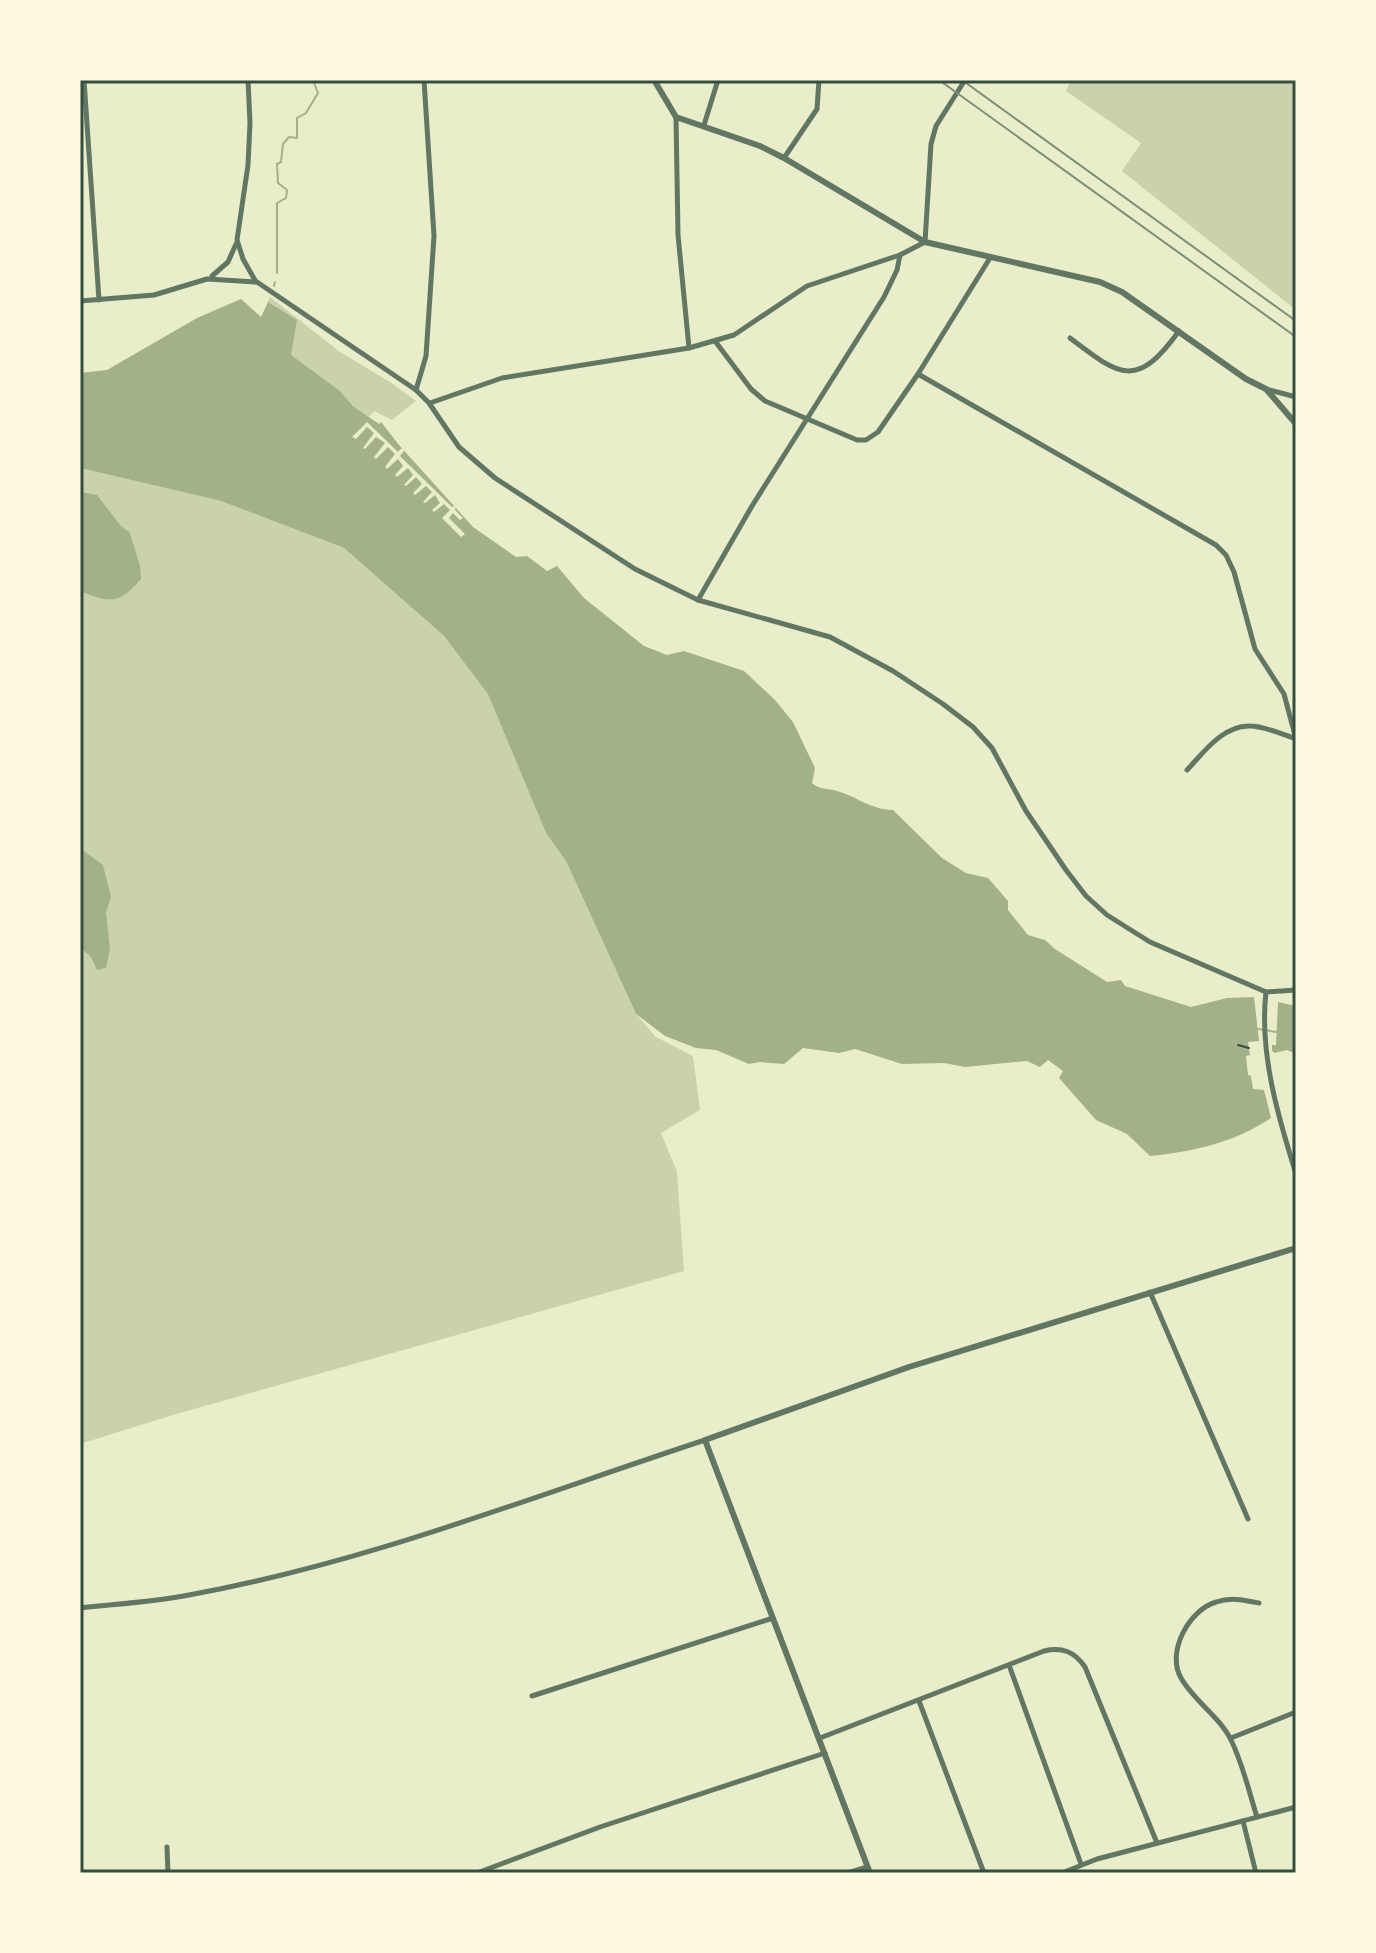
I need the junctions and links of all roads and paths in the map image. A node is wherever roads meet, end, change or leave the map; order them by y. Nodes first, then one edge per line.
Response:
1 (84, 80) edge
2 (248, 80) edge
3 (424, 80) edge
4 (654, 80) edge
5 (718, 80) edge
6 (819, 80) edge
7 (965, 80) edge
8 (676, 117) junction
9 (704, 125) junction
10 (784, 158) junction
11 (237, 240) junction
12 (925, 242) junction
13 (900, 255) junction
14 (990, 258) junction
15 (207, 279) junction
16 (257, 282) junction
17 (99, 300) junction
18 (80, 301) edge
19 (1179, 330) junction
20 (1070, 338) dead end
21 (715, 341) junction
22 (689, 348) junction
23 (918, 374) junction
24 (1266, 389) junction
25 (416, 390) junction
26 (1296, 397) edge
27 (429, 403) junction
28 (807, 420) junction
29 (1296, 424) edge
30 (698, 600) junction
31 (1295, 739) edge
32 (1187, 770) dead end
33 (1296, 990) edge
34 (1266, 992) junction
35 (1238, 1045) dead end
36 (1249, 1048) dead end
37 (1296, 1174) edge
38 (1296, 1248) edge
39 (1150, 1291) junction
40 (705, 1440) junction
41 (1248, 1519) dead end
42 (1259, 1603) dead end
43 (80, 1608) edge
44 (773, 1618) junction
45 (1009, 1665) junction
46 (532, 1696) dead end
47 (919, 1701) junction
48 (1296, 1712) edge
49 (820, 1738) junction
50 (1231, 1738) junction
51 (825, 1753) junction
52 (1296, 1807) edge
53 (1257, 1817) junction
54 (1243, 1821) junction
55 (1157, 1843) junction
56 (167, 1847) dead end
57 (1081, 1864) junction
58 (495, 1870) edge
59 (868, 1870) edge
60 (168, 1873) edge
61 (477, 1873) edge
62 (848, 1873) edge
63 (984, 1873) edge
64 (1062, 1873) edge
65 (1256, 1873) edge

1 - 17 street
2 - 11 street
3 - 25 street
4 - 8 street
5 - 9 street
6 - 10 street
7 - 12 street
8 - 9 street
8 - 22 street
9 - 10 street
10 - 12 street
11 - 15 street
11 - 16 street
12 - 13 street
12 - 14 street
13 - 21 street
13 - 28 street
14 - 19 street
14 - 23 street
15 - 16 street
15 - 17 street
16 - 25 street
17 - 18 street
19 - 20 street
19 - 24 street
21 - 22 street
21 - 28 street
22 - 27 street
23 - 28 street
23 - 31 street
24 - 26 street
24 - 29 street
25 - 27 street
27 - 30 street
28 - 30 street
30 - 34 street
31 - 32 street
33 - 34 street
34 - 37 street
35 - 36 path
38 - 39 street
39 - 40 street
39 - 41 street
40 - 43 street
40 - 44 street
42 - 50 street
44 - 46 street
44 - 49 street
45 - 47 street
45 - 55 street
45 - 57 street
47 - 49 street
47 - 63 street
48 - 50 street
49 - 51 street
50 - 53 street
51 - 58 street
51 - 59 street
52 - 53 street
53 - 54 street
54 - 55 street
54 - 65 street
55 - 57 street
56 - 60 street
57 - 64 street
58 - 61 street
59 - 62 street

